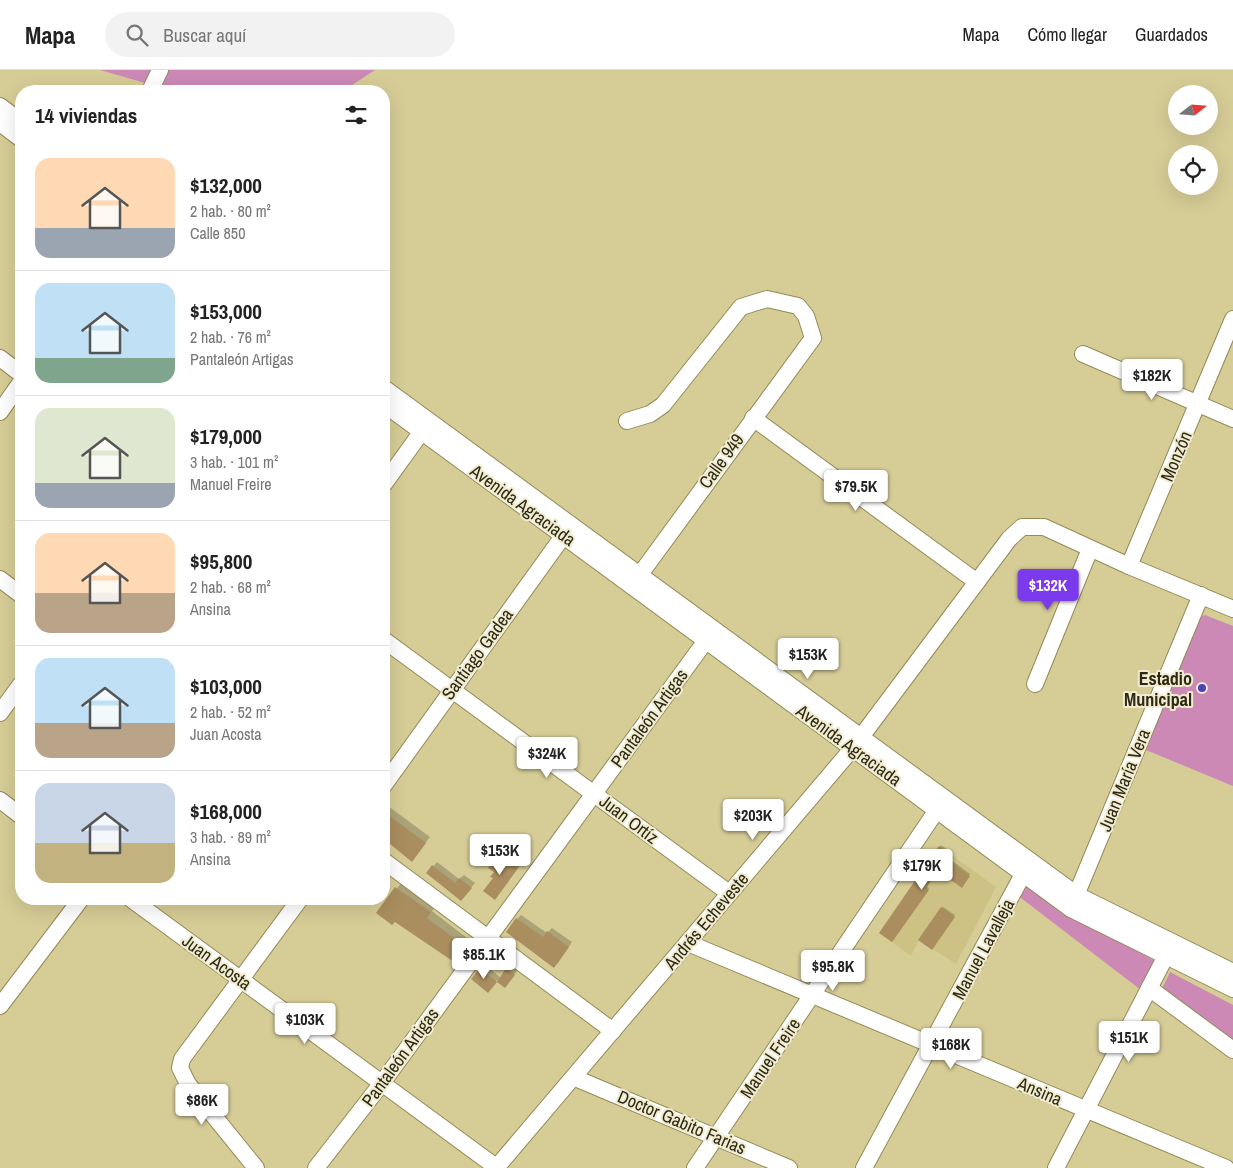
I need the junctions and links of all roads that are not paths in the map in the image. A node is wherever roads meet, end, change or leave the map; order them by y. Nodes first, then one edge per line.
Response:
1 (160, 70) edge
2 (153, 85) edge
3 (1, 112) edge
4 (15, 119) edge
5 (15, 131) edge
6 (1233, 319) edge
7 (1083, 354) dead end
8 (0, 358) edge
9 (15, 369) edge
10 (15, 391) edge
11 (390, 394) edge
12 (1198, 404) junction
13 (390, 407) edge
14 (0, 412) edge
15 (753, 418) junction
16 (1233, 419) edge
17 (627, 421) dead end
18 (425, 426) junction
19 (390, 476) edge
20 (568, 530) junction
21 (1090, 549) junction
22 (1129, 566) junction
23 (0, 579) edge
24 (635, 580) junction
25 (977, 582) junction
26 (15, 590) edge
27 (1200, 596) junction
28 (1233, 609) edge
29 (710, 635) junction
30 (390, 644) edge
31 (1035, 684) dead end
32 (451, 690) junction
33 (15, 692) edge
34 (0, 713) edge
35 (857, 744) junction
36 (390, 776) edge
37 (593, 792) junction
38 (0, 800) edge
39 (941, 804) junction
40 (15, 811) edge
41 (390, 865) edge
42 (1026, 867) junction
43 (729, 893) junction
44 (1074, 902) junction
45 (76, 905) edge
46 (139, 905) edge
47 (295, 905) edge
48 (487, 938) junction
49 (688, 943) junction
50 (1169, 949) junction
51 (1233, 972) edge
52 (240, 978) junction
53 (1149, 988) junction
54 (1233, 989) edge
55 (813, 994) junction
56 (0, 1006) edge
57 (613, 1031) junction
58 (932, 1045) junction
59 (1233, 1050) edge
60 (574, 1078) junction
61 (382, 1083) junction
62 (1087, 1110) junction
63 (716, 1136) junction
64 (256, 1168) edge
65 (316, 1168) edge
66 (496, 1168) edge
67 (695, 1168) edge
68 (788, 1168) edge
69 (864, 1168) edge
70 (1056, 1168) edge
71 (1226, 1168) edge

1 - 2 street
3 - 4 street
3 - 5 street
6 - 12 street, Monzón
7 - 12 street
8 - 9 street
10 - 14 street
11 - 18 street, Avenida Agraciada
12 - 16 street
12 - 22 street, Monzón
13 - 18 street, Avenida Agraciada
15 - 17 street, Calle 949
15 - 24 street, Calle 949
15 - 25 street
18 - 19 street
18 - 20 street, Avenida Agraciada
20 - 24 street, Avenida Agraciada
20 - 32 street, Santiago Gadea
21 - 22 street
21 - 25 street, Andrés Echeveste
21 - 31 street
22 - 27 street
23 - 26 street
24 - 29 street, Avenida Agraciada
25 - 35 street, Andrés Echeveste
27 - 28 street
27 - 44 street, Juan María Vera
29 - 35 street, Avenida Agraciada
29 - 37 street, Pantaleón Artigas
30 - 32 street, Juan Ortíz
32 - 36 street, Santiago Gadea
32 - 37 street, Juan Ortíz
33 - 34 street
35 - 39 street, Avenida Agraciada
35 - 43 street, Andrés Echeveste
37 - 43 street, Juan Ortíz
37 - 48 street, Pantaleón Artigas
38 - 40 street
39 - 42 street, Avenida Agraciada
39 - 55 street, Manuel Freire
41 - 48 street
42 - 44 street, Avenida Agraciada
42 - 58 street, Manuel Lavalleja
43 - 49 street, Andrés Echeveste
44 - 50 street, Avenida Agraciada
45 - 56 street
46 - 52 street, Juan Acosta
47 - 52 street
48 - 57 street
48 - 61 street, Pantaleón Artigas
49 - 55 street, Ansina
49 - 57 street, Andrés Echeveste
50 - 51 street, Avenida Agraciada
50 - 53 street
50 - 54 street, Avenida Agraciada
52 - 61 street, Juan Acosta
52 - 64 street
53 - 59 street
53 - 62 street
55 - 58 street, Ansina
55 - 63 street, Manuel Freire
57 - 60 street, Andrés Echeveste
58 - 62 street, Ansina
58 - 69 street, Manuel Lavalleja
60 - 63 street, Doctor Gabito Farias
60 - 66 street, Andrés Echeveste
61 - 65 street, Pantaleón Artigas
61 - 66 street, Juan Acosta
62 - 70 street
62 - 71 street, Ansina
63 - 67 street, Manuel Freire
63 - 68 street, Doctor Gabito Farias

